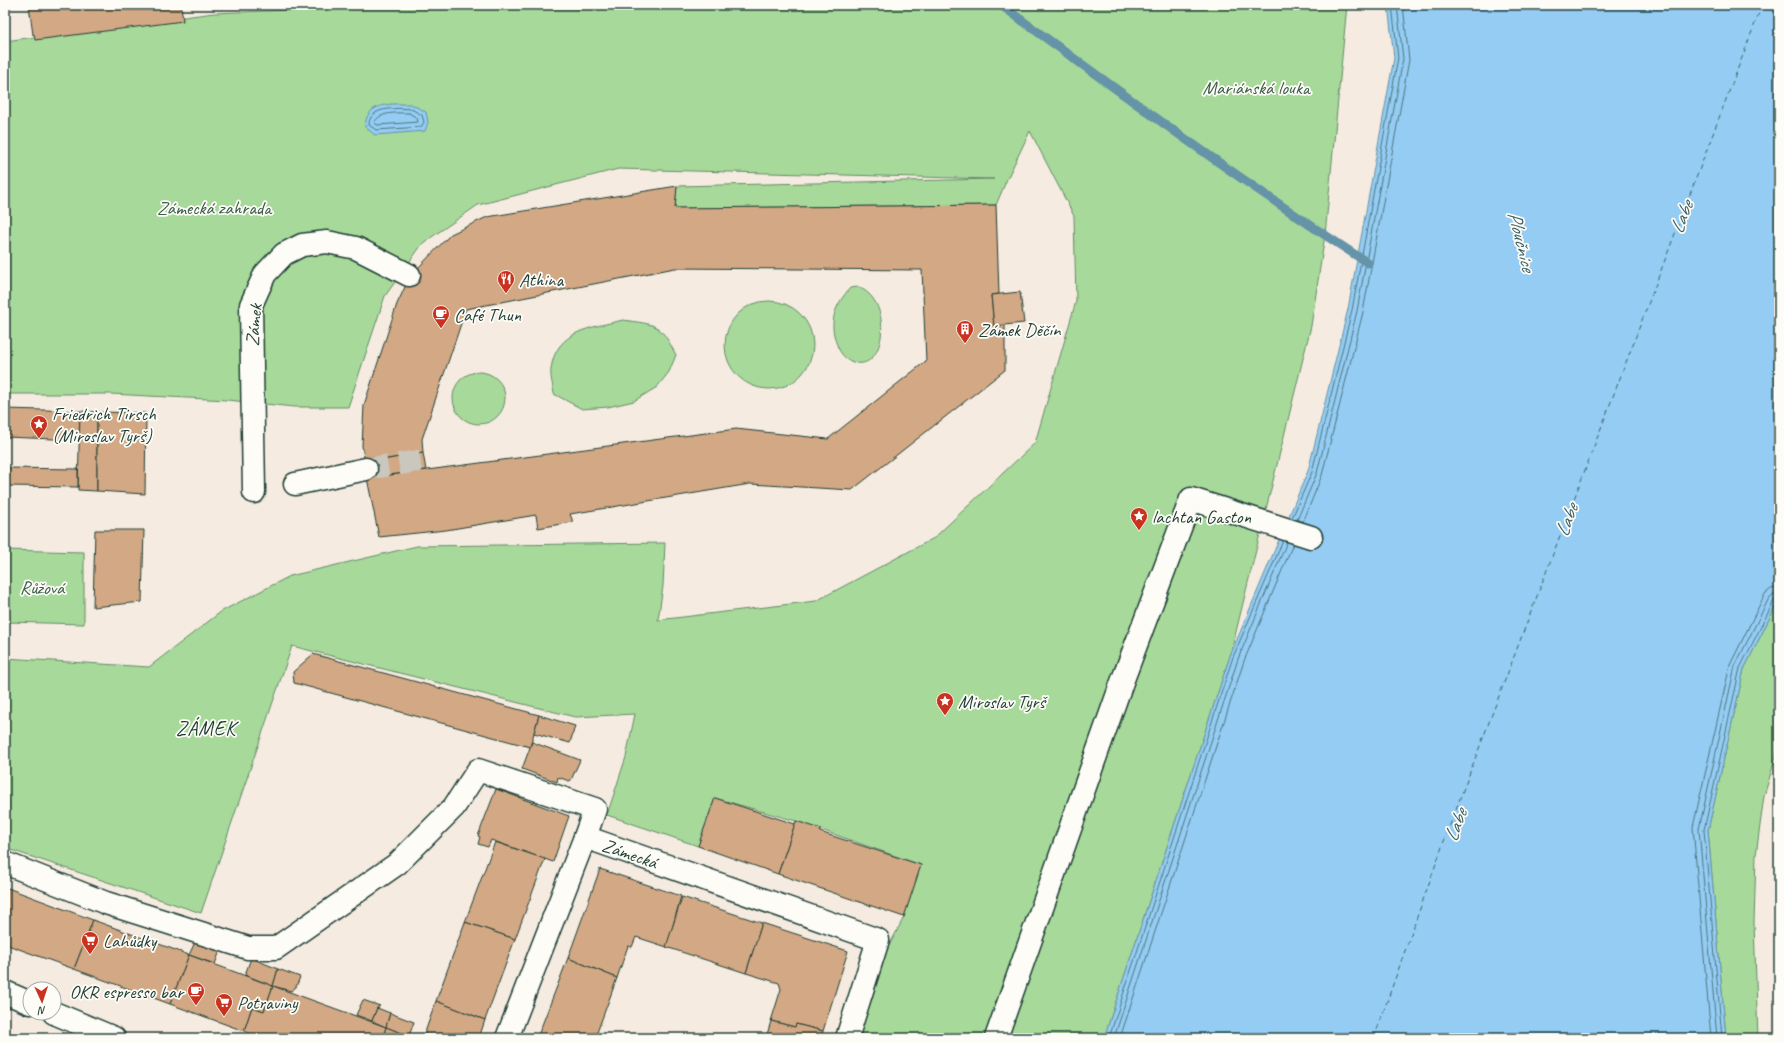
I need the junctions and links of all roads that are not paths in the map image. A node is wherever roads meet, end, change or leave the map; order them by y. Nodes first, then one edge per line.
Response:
1 (409, 275) dead end
2 (366, 469) tunnel mouth
3 (295, 484) dead end
4 (254, 492) dead end
5 (1311, 537) dead end
6 (585, 838) junction
7 (5, 863) edge
8 (5, 992) edge
9 (22, 999) edge
10 (62, 1017) edge
11 (104, 1036) edge
12 (507, 1038) edge
13 (847, 1038) edge
14 (996, 1038) edge

1 - 4 street, Zámek
2 - 3 street
5 - 14 street
6 - 7 street
6 - 12 street, Zámecká
6 - 13 street, Zámecká
8 - 9 street
10 - 11 street

